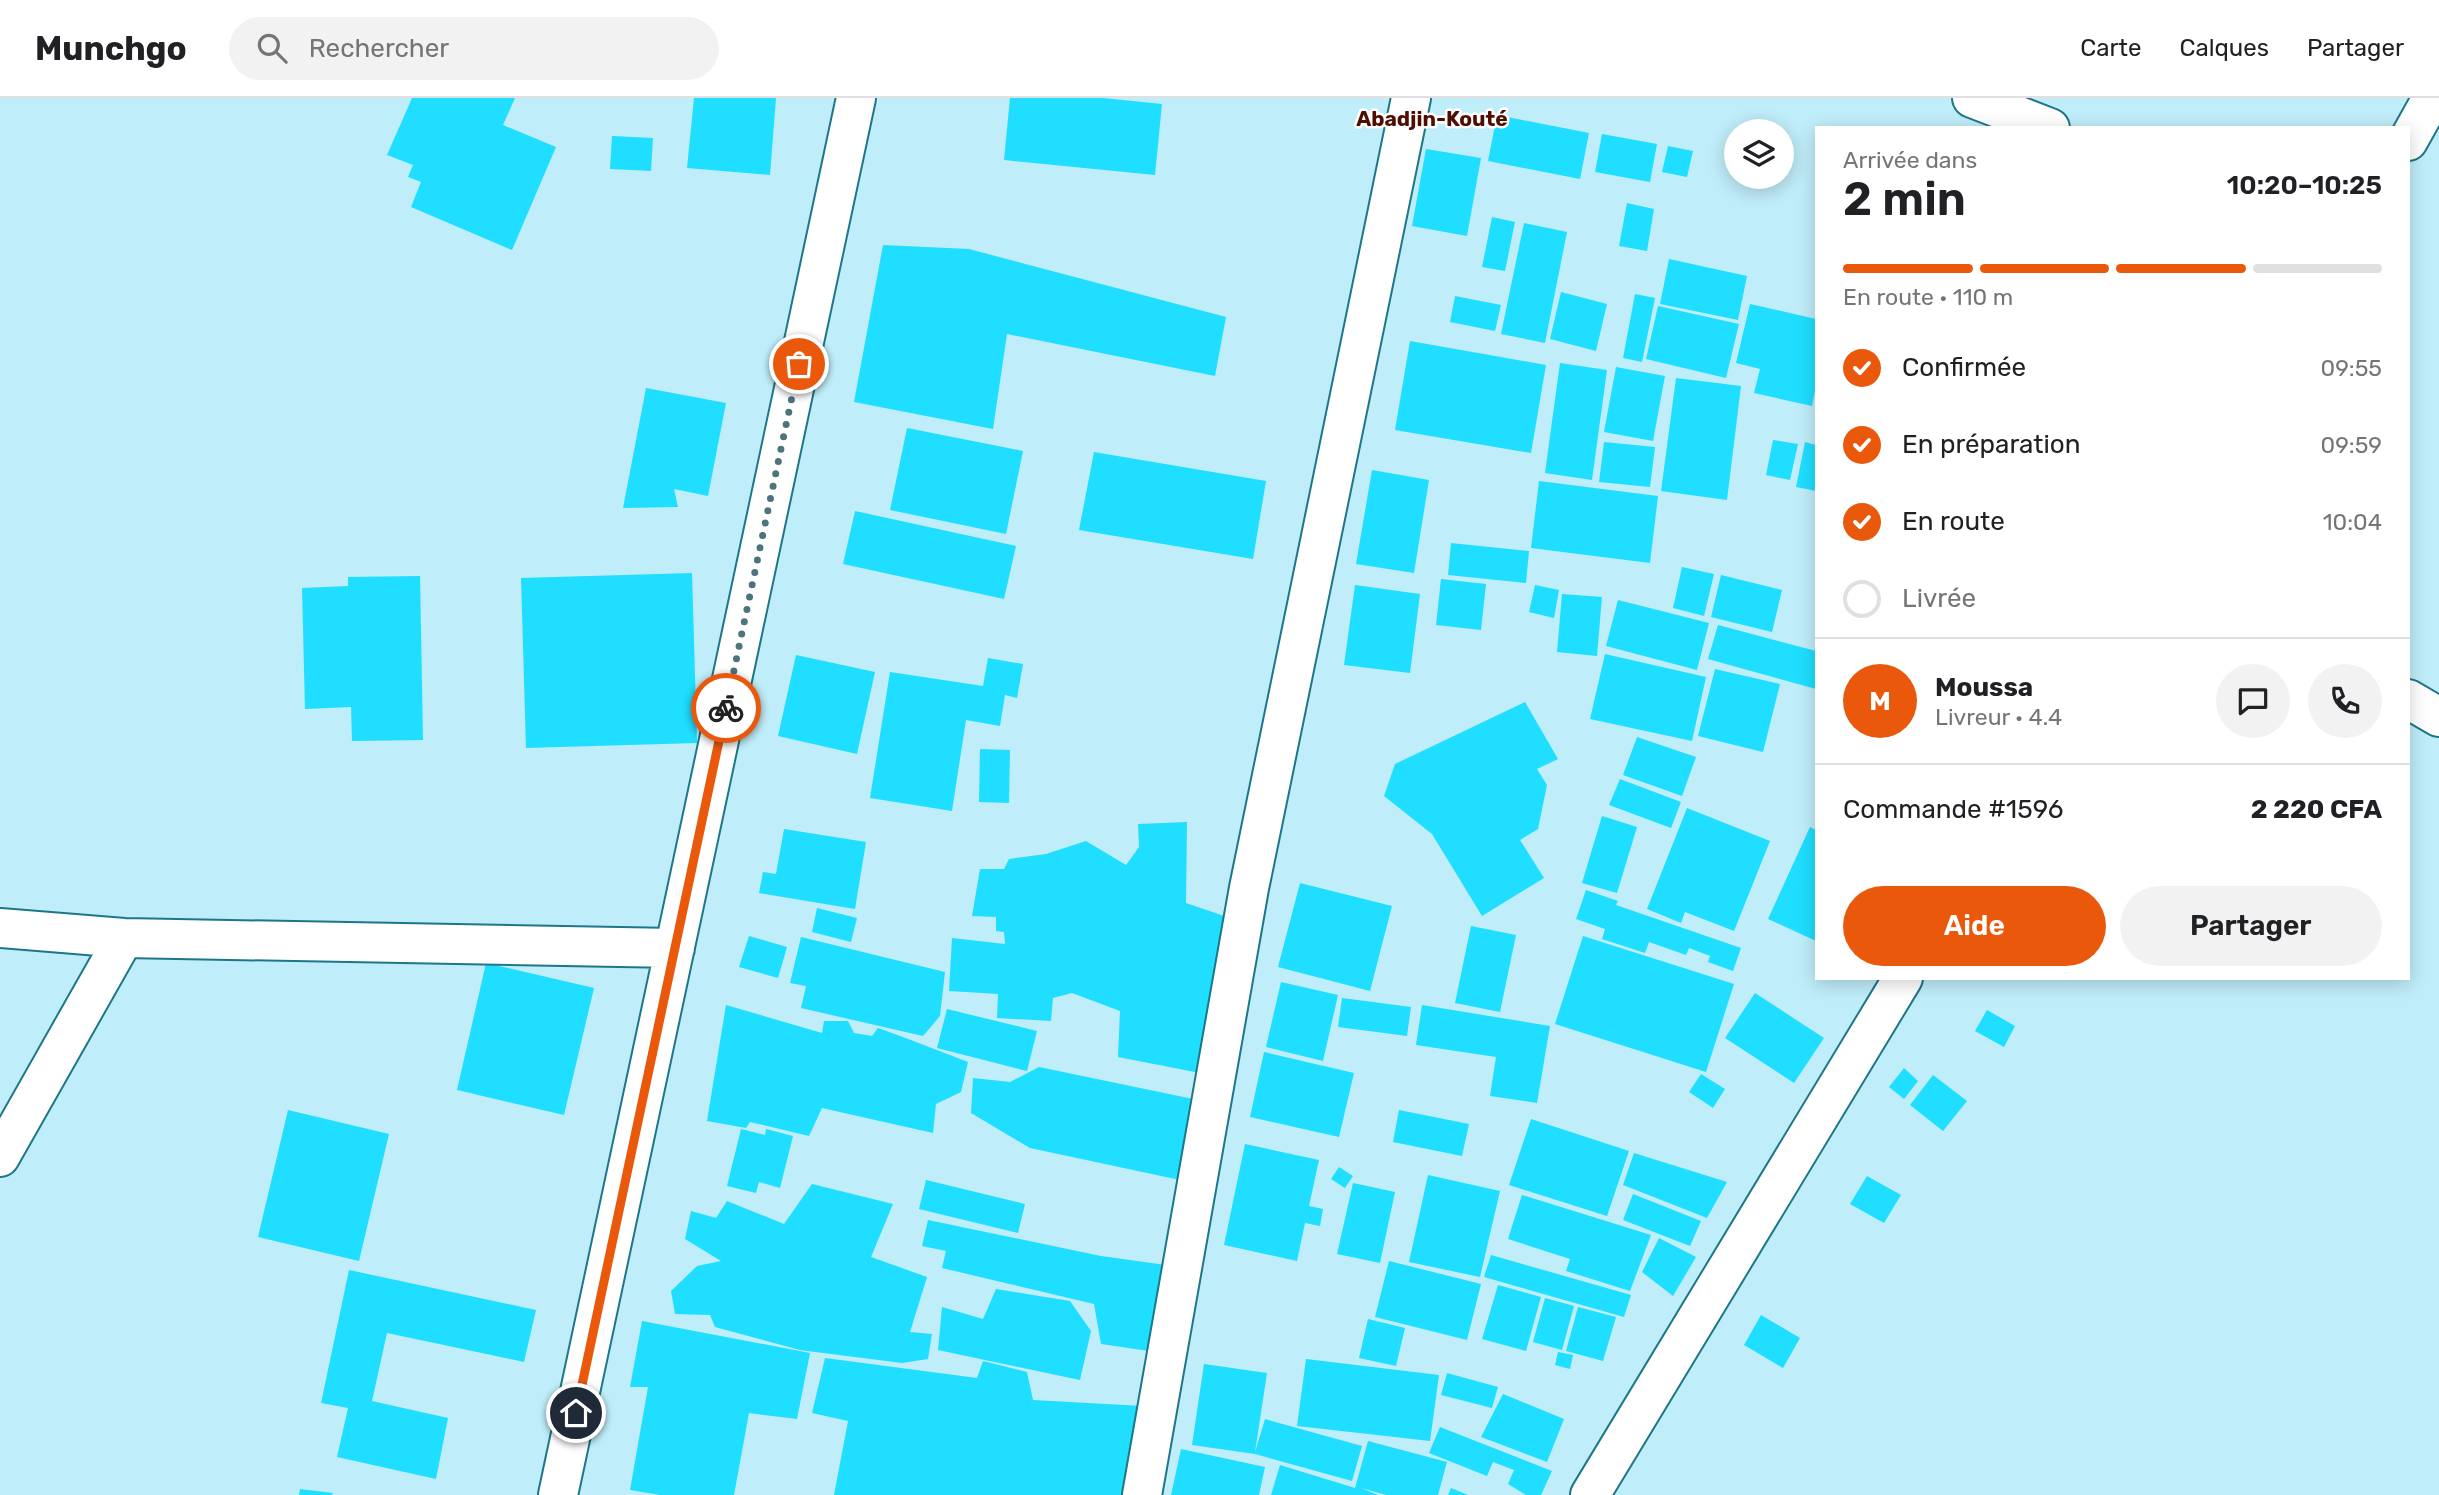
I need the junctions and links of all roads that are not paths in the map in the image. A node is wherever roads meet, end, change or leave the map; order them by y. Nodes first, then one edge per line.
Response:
1 (856, 98) edge
2 (1411, 98) edge
3 (1972, 98) edge
4 (2432, 98) edge
5 (2045, 126) edge
6 (2410, 137) edge
7 (2410, 700) edge
8 (2439, 717) edge
9 (0, 928) edge
10 (124, 938) junction
11 (675, 948) junction
12 (1902, 980) edge
13 (0, 1157) edge
14 (558, 1495) edge
15 (1142, 1495) edge
16 (1590, 1495) edge

1 - 11 street
2 - 15 street
3 - 5 street
4 - 6 street
7 - 8 street
9 - 10 street
10 - 11 street
10 - 13 street
11 - 14 street
12 - 16 street

